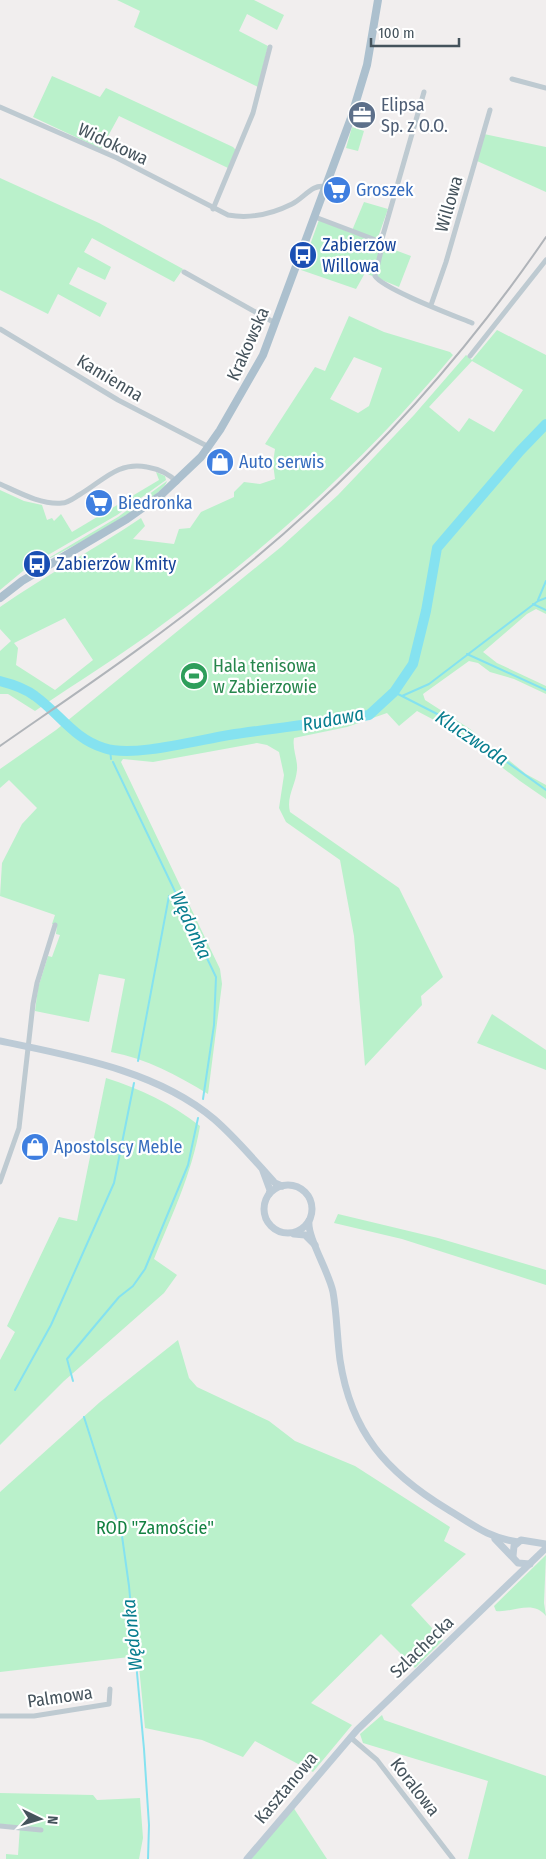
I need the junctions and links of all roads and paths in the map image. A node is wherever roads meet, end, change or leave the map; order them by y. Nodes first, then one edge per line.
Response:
1 (378, 0) edge
2 (270, 47) dead end
3 (512, 79) dead end
4 (546, 88) edge
5 (424, 92) dead end
6 (0, 107) edge
7 (490, 110) dead end
8 (325, 187) junction
9 (213, 209) junction
10 (315, 216) junction
11 (381, 242) junction
12 (546, 260) edge
13 (184, 272) dead end
14 (431, 305) junction
15 (275, 323) junction
16 (472, 323) dead end
17 (0, 329) edge
18 (470, 356) dead end
19 (209, 447) junction
20 (177, 482) junction
21 (0, 484) edge
22 (0, 598) edge
23 (55, 925) dead end
24 (0, 1041) edge
25 (29, 1047) junction
26 (262, 1169) junction
27 (0, 1182) edge
28 (282, 1186) junction
29 (269, 1194) junction
30 (309, 1221) junction
31 (292, 1233) junction
32 (315, 1245) junction
33 (492, 1537) junction
34 (531, 1541) junction
35 (518, 1542) junction
36 (546, 1544) edge
37 (546, 1548) edge
38 (514, 1558) junction
39 (532, 1562) junction
40 (514, 1578) junction
41 (110, 1689) dead end
42 (0, 1716) edge
43 (350, 1737) junction
44 (0, 1826) edge
45 (41, 1830) dead end
46 (247, 1859) edge
47 (453, 1859) edge

1 - 8 main road, Krakowska
2 - 9 street
3 - 4 street
5 - 11 street
6 - 9 street, Widokowa
7 - 14 street, Willowa
8 - 9 street, Widokowa
8 - 10 main road, Krakowska
10 - 11 street
10 - 15 main road, Krakowska
11 - 14 street
12 - 18 street
13 - 15 street
14 - 16 street
15 - 19 main road, Krakowska
17 - 19 street, Kamienna
19 - 20 main road, Krakowska
20 - 21 street
20 - 22 main road, Krakowska
23 - 25 street
24 - 25 street
25 - 26 street
25 - 27 street
26 - 28 street
26 - 29 street
28 - 29 street
28 - 30 street
29 - 31 street
30 - 31 street
30 - 32 street
31 - 32 street
32 - 33 street
33 - 35 street
33 - 38 street
34 - 35 street
34 - 36 street
34 - 39 street
35 - 38 street
37 - 39 street, Szlachecka
38 - 39 street
38 - 40 street
39 - 40 street, Szlachecka
40 - 43 street, Szlachecka
41 - 42 street, Palmowa
43 - 46 street, Kasztanowa
43 - 47 street, Koralowa
44 - 45 street

